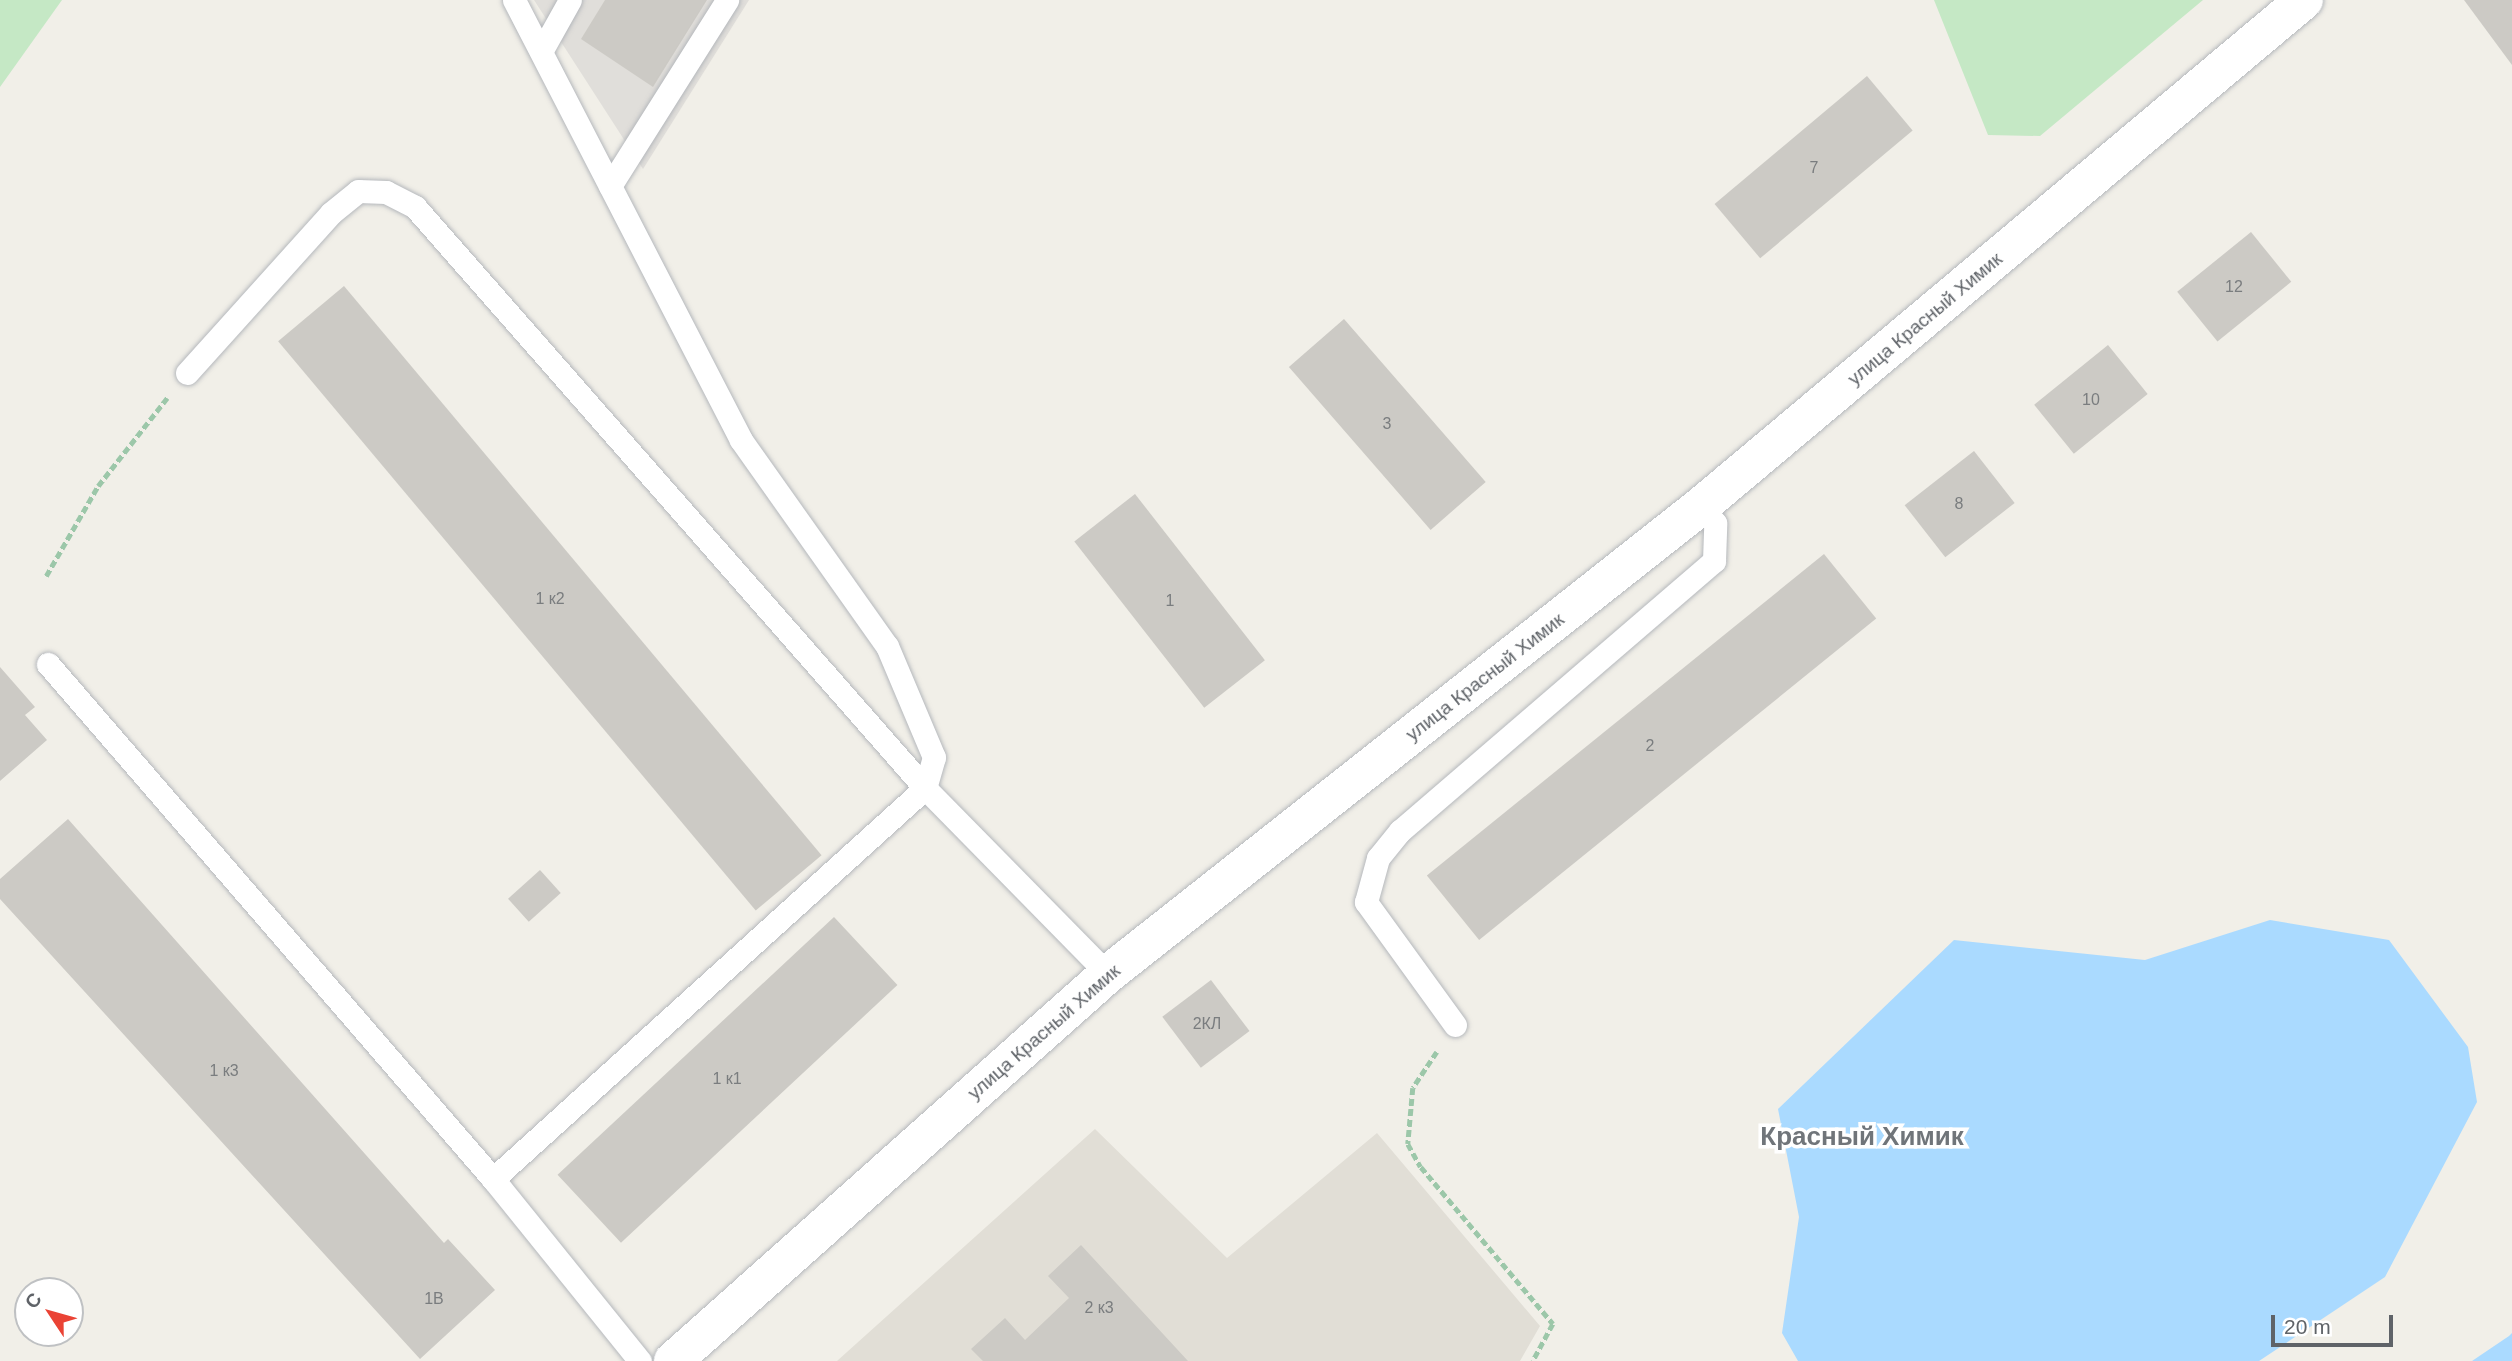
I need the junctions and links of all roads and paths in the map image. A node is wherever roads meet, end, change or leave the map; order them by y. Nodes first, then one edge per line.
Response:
1 (514, 0) edge
2 (570, 0) edge
3 (727, 0) edge
4 (2304, 0) edge
5 (542, 50) junction
6 (610, 186) junction
7 (187, 373) joint
8 (1701, 506) junction
9 (46, 576) dead end
10 (48, 664) dead end
11 (925, 788) junction
12 (1108, 974) junction
13 (1455, 1025) joint
14 (493, 1179) junction
15 (640, 1361) edge
16 (673, 1361) edge
17 (1533, 1361) edge

1 - 5 lane
2 - 5 lane
3 - 6 lane
4 - 8 street, улица Красный Химик
5 - 6 lane
6 - 11 lane
7 - 9 path
7 - 11 lane
8 - 12 street, улица Красный Химик
8 - 13 lane
10 - 14 lane
11 - 12 lane
11 - 14 lane
12 - 16 street, улица Красный Химик
13 - 17 path
14 - 15 lane

